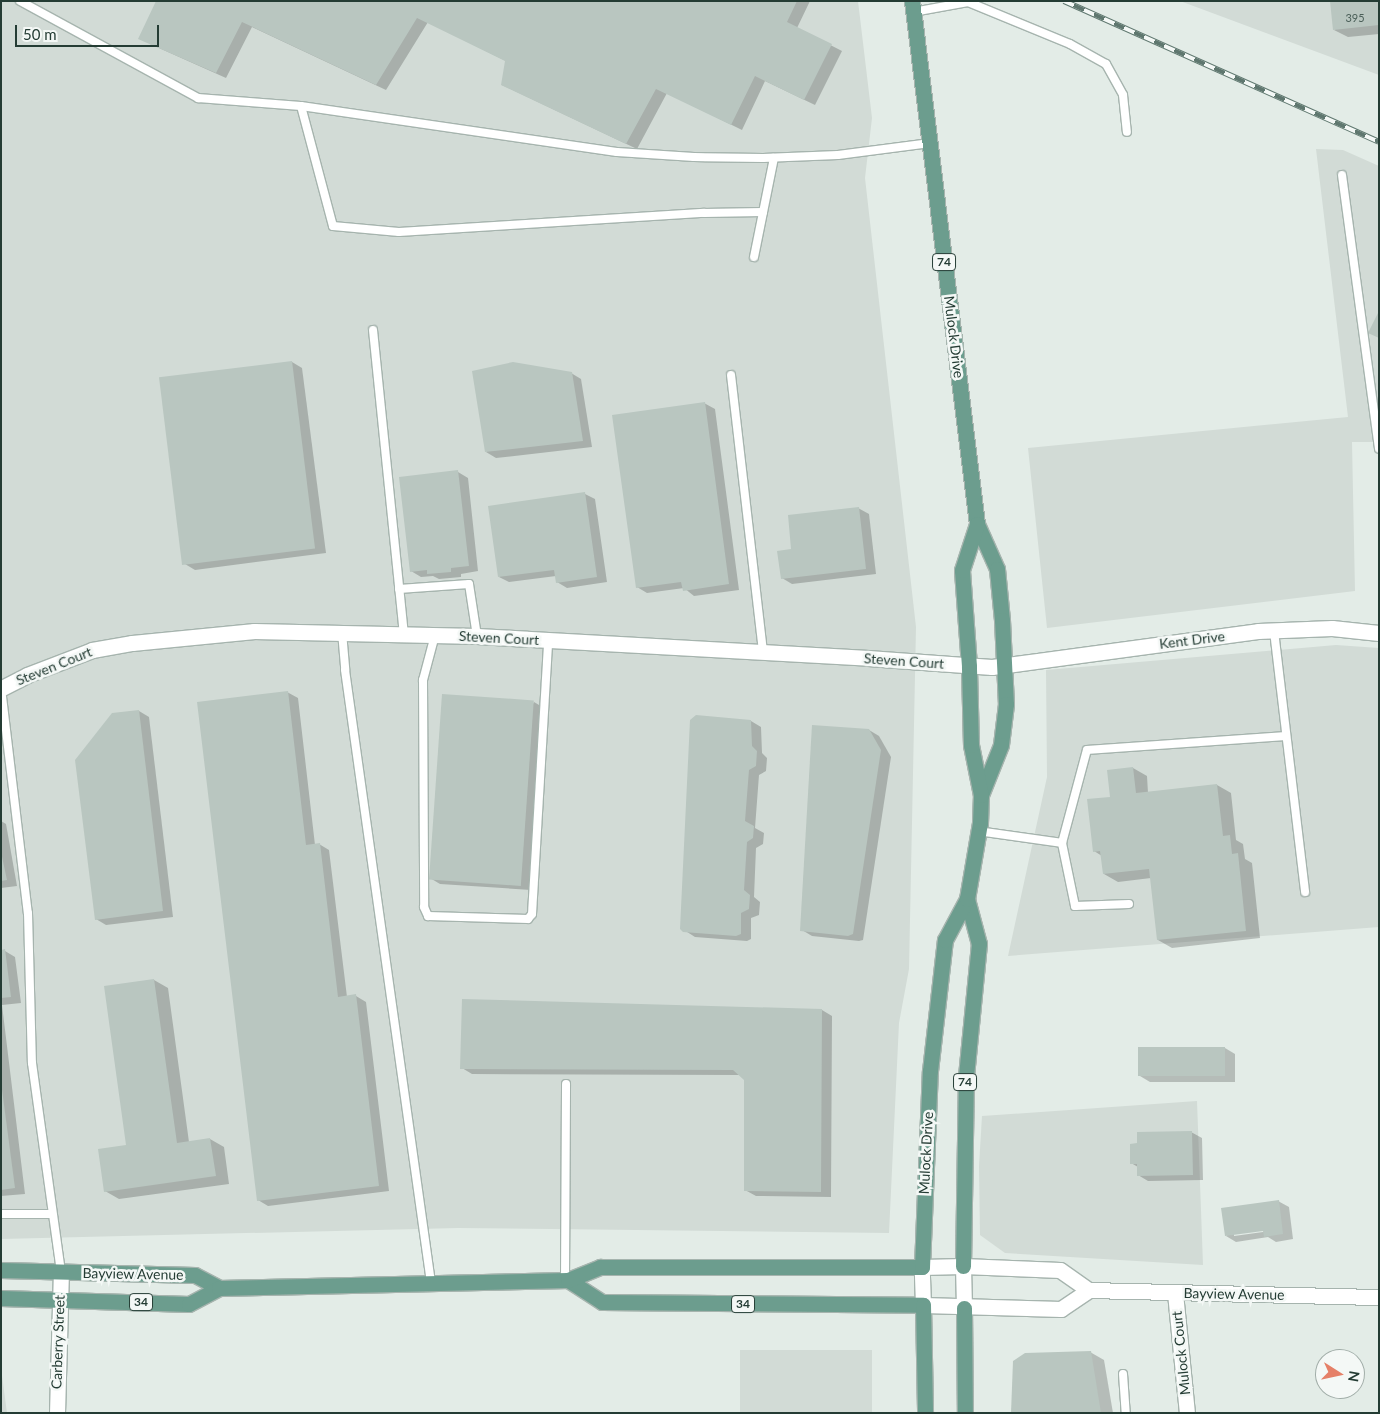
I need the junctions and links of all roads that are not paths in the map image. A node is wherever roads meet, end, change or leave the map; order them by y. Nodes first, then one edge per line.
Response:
1 (20, 1) edge
2 (912, 7) edge
3 (301, 106) junction
4 (1127, 132) dead end
5 (930, 143) junction
6 (774, 158) junction
7 (1342, 175) dead end
8 (763, 212) junction
9 (754, 257) dead end
10 (373, 330) dead end
11 (731, 375) dead end
12 (1375, 395) edge
13 (1379, 449) edge
14 (977, 524) junction
15 (399, 589) junction
16 (1274, 631) junction
17 (342, 632) junction
18 (1379, 633) edge
19 (404, 635) junction
20 (435, 636) junction
21 (477, 636) junction
22 (548, 640) junction
23 (763, 653) junction
24 (1005, 664) junction
25 (969, 666) junction
26 (1, 688) edge
27 (1286, 736) junction
28 (1, 776) edge
29 (10, 776) junction
30 (981, 796) junction
31 (978, 831) junction
32 (1062, 843) junction
33 (1305, 892) dead end
34 (967, 899) junction
35 (1129, 904) dead end
36 (566, 1084) dead end
37 (1, 1214) edge
38 (52, 1214) junction
39 (964, 1266) junction
40 (922, 1267) junction
41 (1, 1270) edge
42 (61, 1272) junction
43 (567, 1280) junction
44 (431, 1283) junction
45 (219, 1288) junction
46 (1089, 1290) junction
47 (1175, 1293) junction
48 (1379, 1297) edge
49 (1, 1298) edge
50 (59, 1300) junction
51 (924, 1305) junction
52 (964, 1308) junction
53 (1122, 1374) dead end
54 (56, 1413) edge
55 (925, 1413) edge
56 (965, 1413) edge
57 (1126, 1413) edge
58 (1187, 1413) edge

1 - 3 lane
2 - 4 lane
2 - 5 main road, Mulock Drive / 74
3 - 6 lane
3 - 8 lane
5 - 6 lane
5 - 14 main road, Mulock Drive / 74
6 - 8 lane
7 - 12 lane
8 - 9 lane
10 - 15 lane
11 - 23 lane
12 - 13 lane
14 - 24 main road, Mulock Drive / 74
14 - 25 main road, Mulock Drive / 74
15 - 19 lane
15 - 21 lane
16 - 18 street, Kent Drive
16 - 24 street, Kent Drive
16 - 27 lane
17 - 19 street, Steven Court
17 - 26 street, Steven Court
17 - 44 lane
19 - 20 street, Steven Court
20 - 21 street, Steven Court
20 - 22 lane
21 - 22 street, Steven Court
22 - 23 street, Steven Court
23 - 25 street, Steven Court
24 - 25 street, Steven Court
24 - 30 main road, Mulock Drive / 74
25 - 30 main road, Mulock Drive / 74
26 - 29 lane
27 - 32 lane
27 - 33 lane
28 - 29 lane
29 - 38 lane
30 - 31 main road, Mulock Drive / 74
31 - 32 lane
31 - 34 main road, Mulock Drive / 74
32 - 35 lane
34 - 39 main road, Mulock Drive / 74
34 - 40 main road, Mulock Drive / 74
36 - 43 lane
37 - 38 lane
38 - 42 lane
39 - 40 street, 34
39 - 46 street, 34
39 - 52 street, Mulock Drive / 74
40 - 43 main road, 34
40 - 51 street, Mulock Drive / 74
41 - 42 main road, Bayview Avenue / 34
42 - 45 main road, Bayview Avenue / 34
42 - 50 street, Carberry Street
43 - 44 main road, 34
43 - 51 main road, 34
44 - 45 main road, 34
45 - 50 main road, Bayview Avenue / 34
46 - 47 street, Bayview Avenue
46 - 52 street, 34
47 - 48 street, Bayview Avenue
47 - 58 street, Mulock Court
49 - 50 main road, Bayview Avenue / 34
50 - 54 street, Carberry Street
51 - 52 street, 34
51 - 55 main road, Mulock Drive / 74
52 - 56 main road, Mulock Drive / 74
53 - 57 lane

